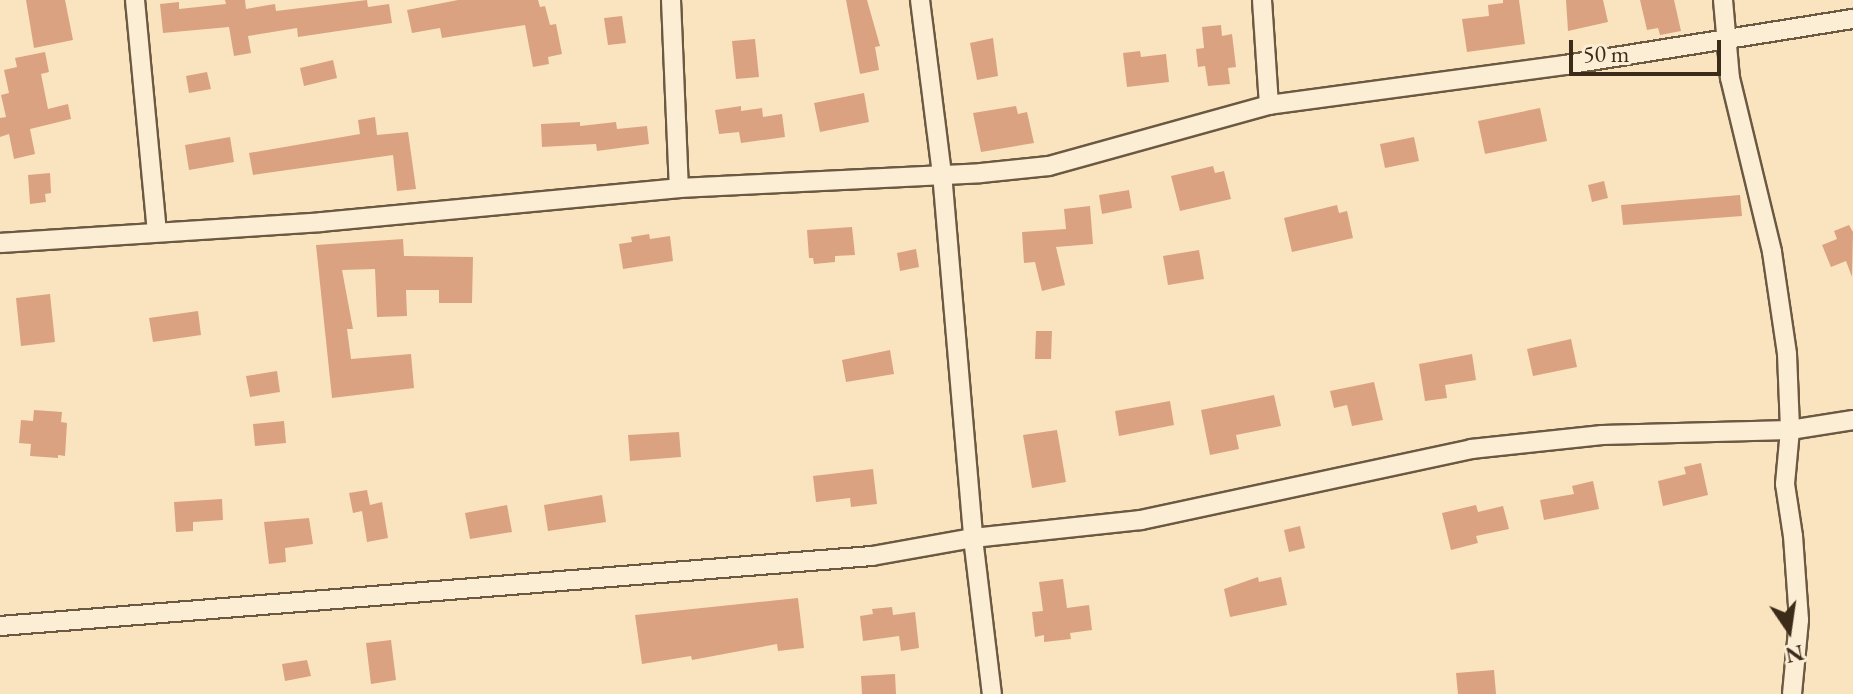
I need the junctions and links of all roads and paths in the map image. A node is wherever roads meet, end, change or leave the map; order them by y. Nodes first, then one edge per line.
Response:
1 (135, 0) edge
2 (671, 0) edge
3 (920, 0) edge
4 (1262, 0) edge
5 (1723, 0) edge
6 (1853, 19) edge
7 (1724, 38) junction
8 (1269, 105) junction
9 (942, 173) junction
10 (679, 188) junction
11 (157, 231) junction
12 (0, 243) edge
13 (1853, 420) edge
14 (1790, 430) junction
15 (973, 538) junction
16 (0, 626) edge
17 (992, 694) edge
18 (1792, 694) edge

1 - 11 street
2 - 10 street
3 - 9 street
4 - 8 street
5 - 7 street
6 - 7 street
7 - 8 street
7 - 14 street
8 - 9 street
9 - 10 street
9 - 15 street
10 - 11 street
11 - 12 street
13 - 14 street
14 - 15 street
14 - 18 street
15 - 16 street
15 - 17 street

